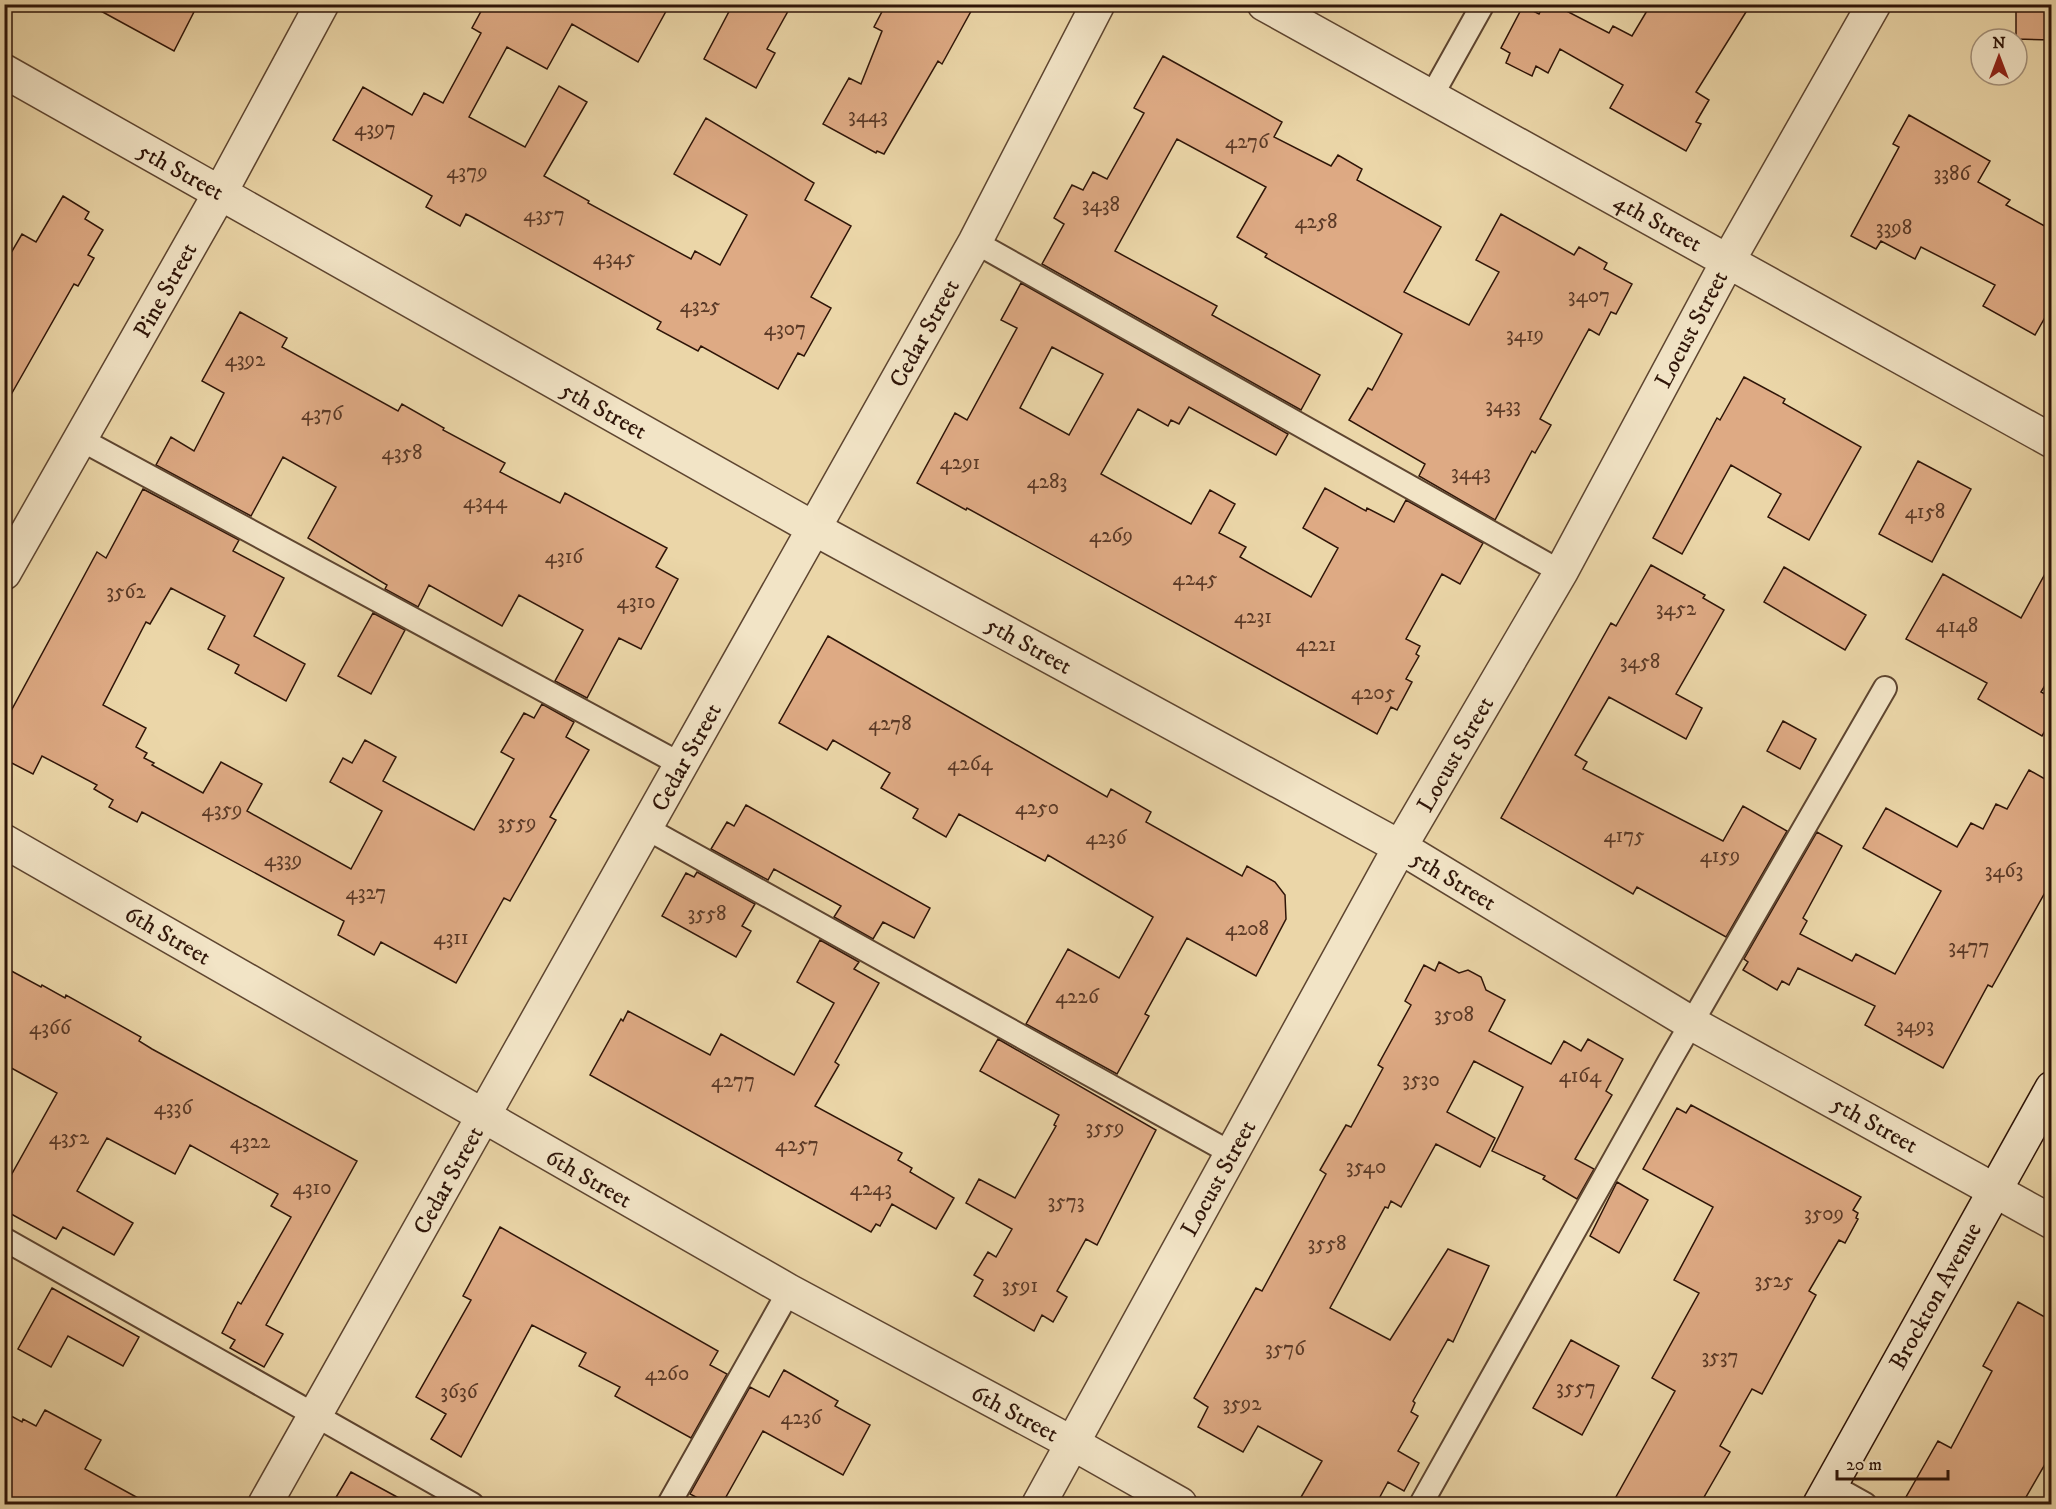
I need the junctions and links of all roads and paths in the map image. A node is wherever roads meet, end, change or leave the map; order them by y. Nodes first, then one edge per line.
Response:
1 (322, 4) edge
2 (1098, 4) edge
3 (1264, 4) edge
4 (1483, 4) edge
5 (1874, 4) edge
6 (4, 71) edge
7 (1431, 97) junction
8 (220, 193) junction
9 (975, 242) junction
10 (1728, 261) junction
11 (80, 439) junction
12 (2052, 441) edge
13 (815, 529) junction
14 (1561, 572) junction
15 (4, 573) edge
16 (1885, 688) dead end
17 (681, 765) junction
18 (646, 828) junction
19 (4, 841) edge
20 (1400, 847) junction
21 (1691, 1023) junction
22 (2052, 1088) edge
23 (483, 1117) junction
24 (1231, 1152) junction
25 (1994, 1190) junction
26 (2052, 1222) edge
27 (4, 1239) edge
28 (789, 1291) junction
29 (316, 1414) junction
30 (1072, 1443) junction
31 (1825, 1495) edge
32 (265, 1504) edge
33 (472, 1504) edge
34 (669, 1504) edge
35 (1039, 1504) edge
36 (1180, 1504) edge
37 (1421, 1504) edge
38 (1865, 1504) edge

1 - 8 street, Pine Street
2 - 9 street, Cedar Street
3 - 7 street, 4th Street
4 - 7 lane
5 - 10 street, Locust Street
6 - 8 street, 5th Street
7 - 10 street, 4th Street
8 - 11 street, Pine Street
8 - 13 street, 5th Street
9 - 13 street, Cedar Street
9 - 14 lane
10 - 12 street, 4th Street
10 - 14 street, Locust Street
11 - 15 street, Pine Street
11 - 17 lane
13 - 17 street, Cedar Street
13 - 20 street, 5th Street
14 - 20 street, Locust Street
16 - 21 lane
17 - 18 street, Cedar Street
18 - 23 street, Cedar Street
18 - 24 lane
19 - 23 street, 6th Street
20 - 21 street, 5th Street
20 - 24 street, Locust Street
21 - 25 street, 5th Street
21 - 37 lane
22 - 25 street, Brockton Avenue
23 - 28 street, 6th Street
23 - 29 street, Cedar Street
24 - 30 street, Locust Street
25 - 26 street, 5th Street
25 - 31 street, Brockton Avenue
27 - 29 lane
28 - 30 street, 6th Street
28 - 34 lane
29 - 32 street, Cedar Street
29 - 33 lane
30 - 35 street, Locust Street
30 - 36 street, 6th Street
31 - 38 lane

